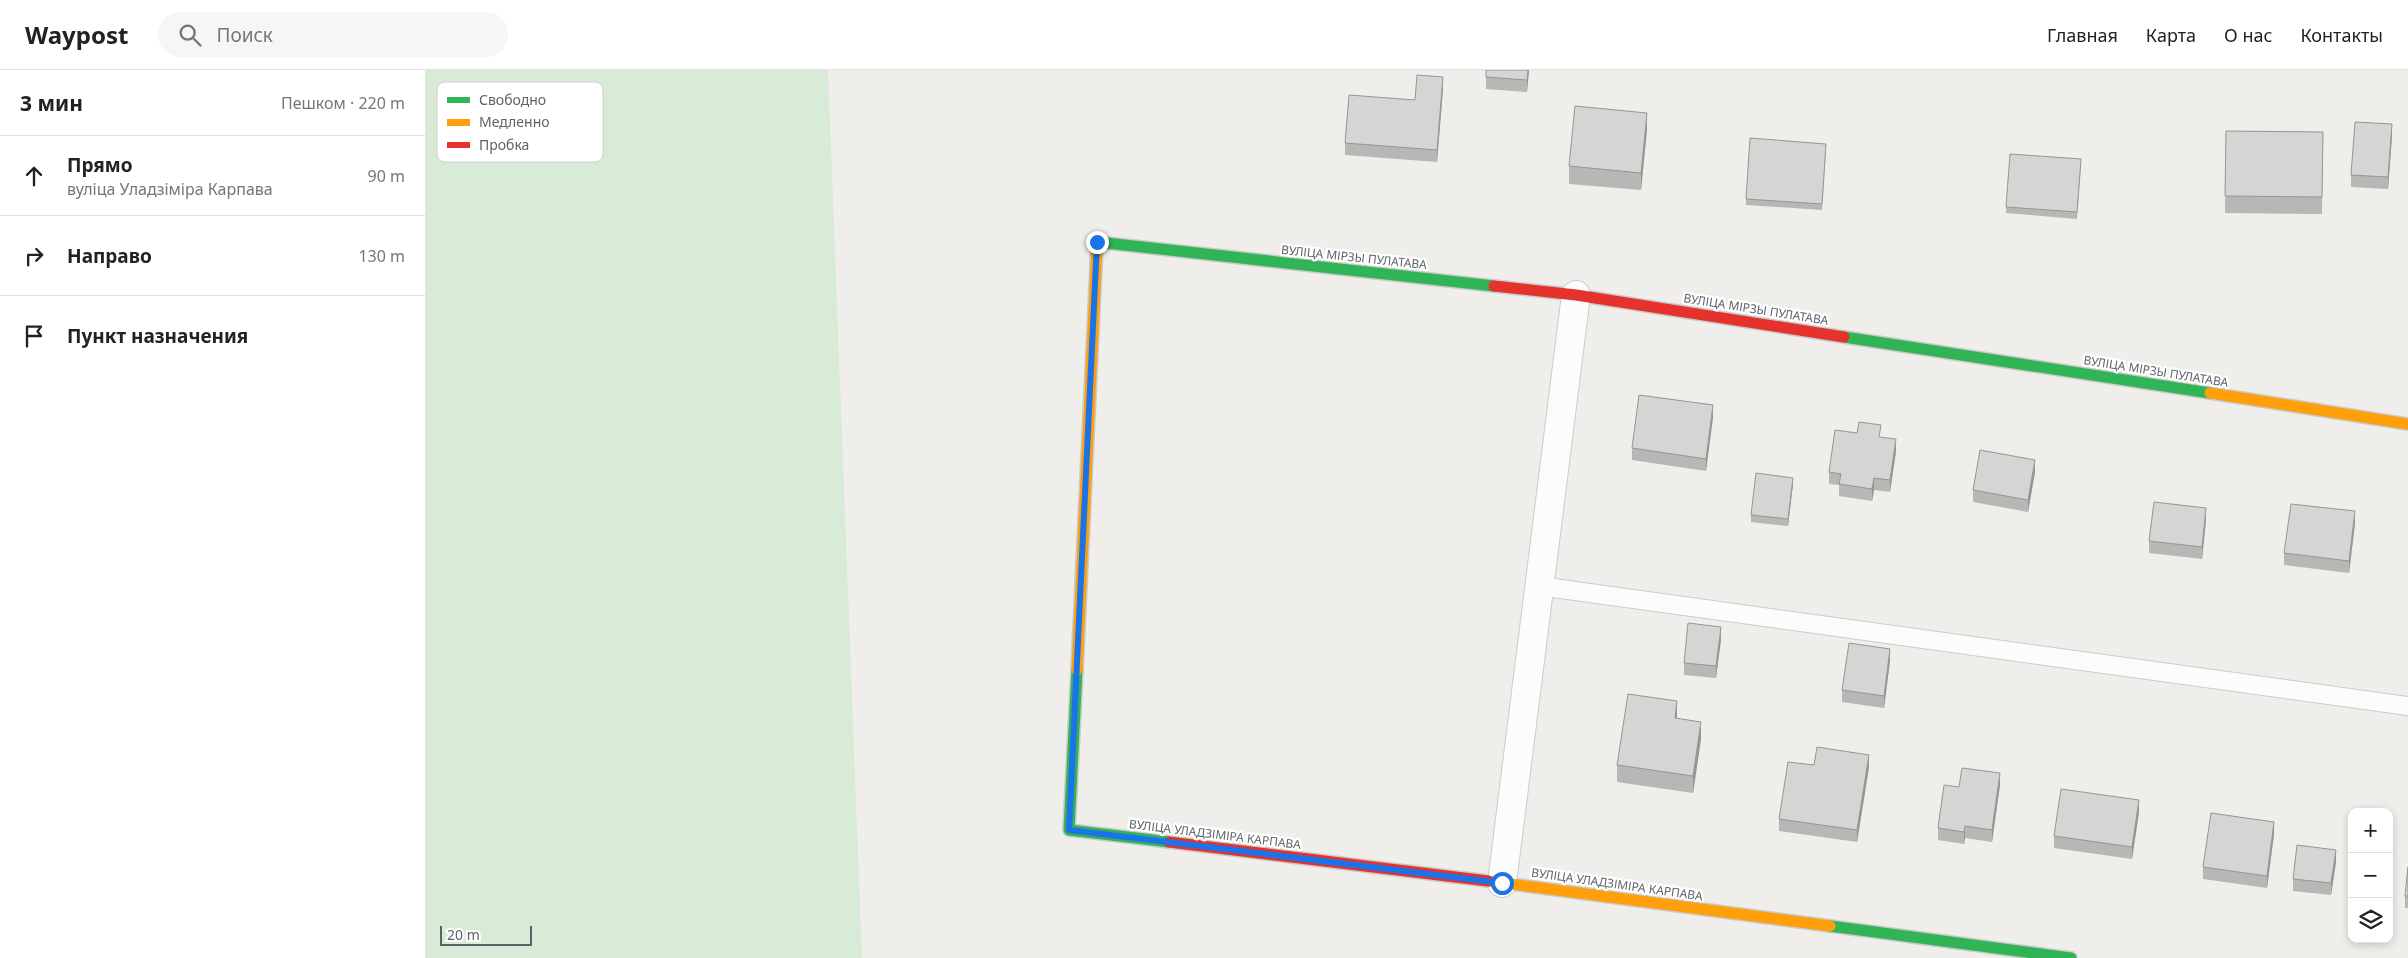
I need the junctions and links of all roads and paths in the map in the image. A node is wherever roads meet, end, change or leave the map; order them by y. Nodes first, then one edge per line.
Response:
1 (1576, 295) junction
2 (2408, 424) edge
3 (1539, 586) junction
4 (2408, 706) edge
5 (1069, 830) joint
6 (1502, 883) junction
7 (2071, 958) edge

1 - 2 street, ВУЛІЦА МІРЗЫ ПУЛАТАВА
1 - 3 street
1 - 5 street, ВУЛІЦА МІРЗЫ ПУЛАТАВА
3 - 4 lane
3 - 6 street
5 - 6 street, ВУЛІЦА УЛАДЗІМІРА КАРПАВА
6 - 7 street, ВУЛІЦА УЛАДЗІМІРА КАРПАВА

